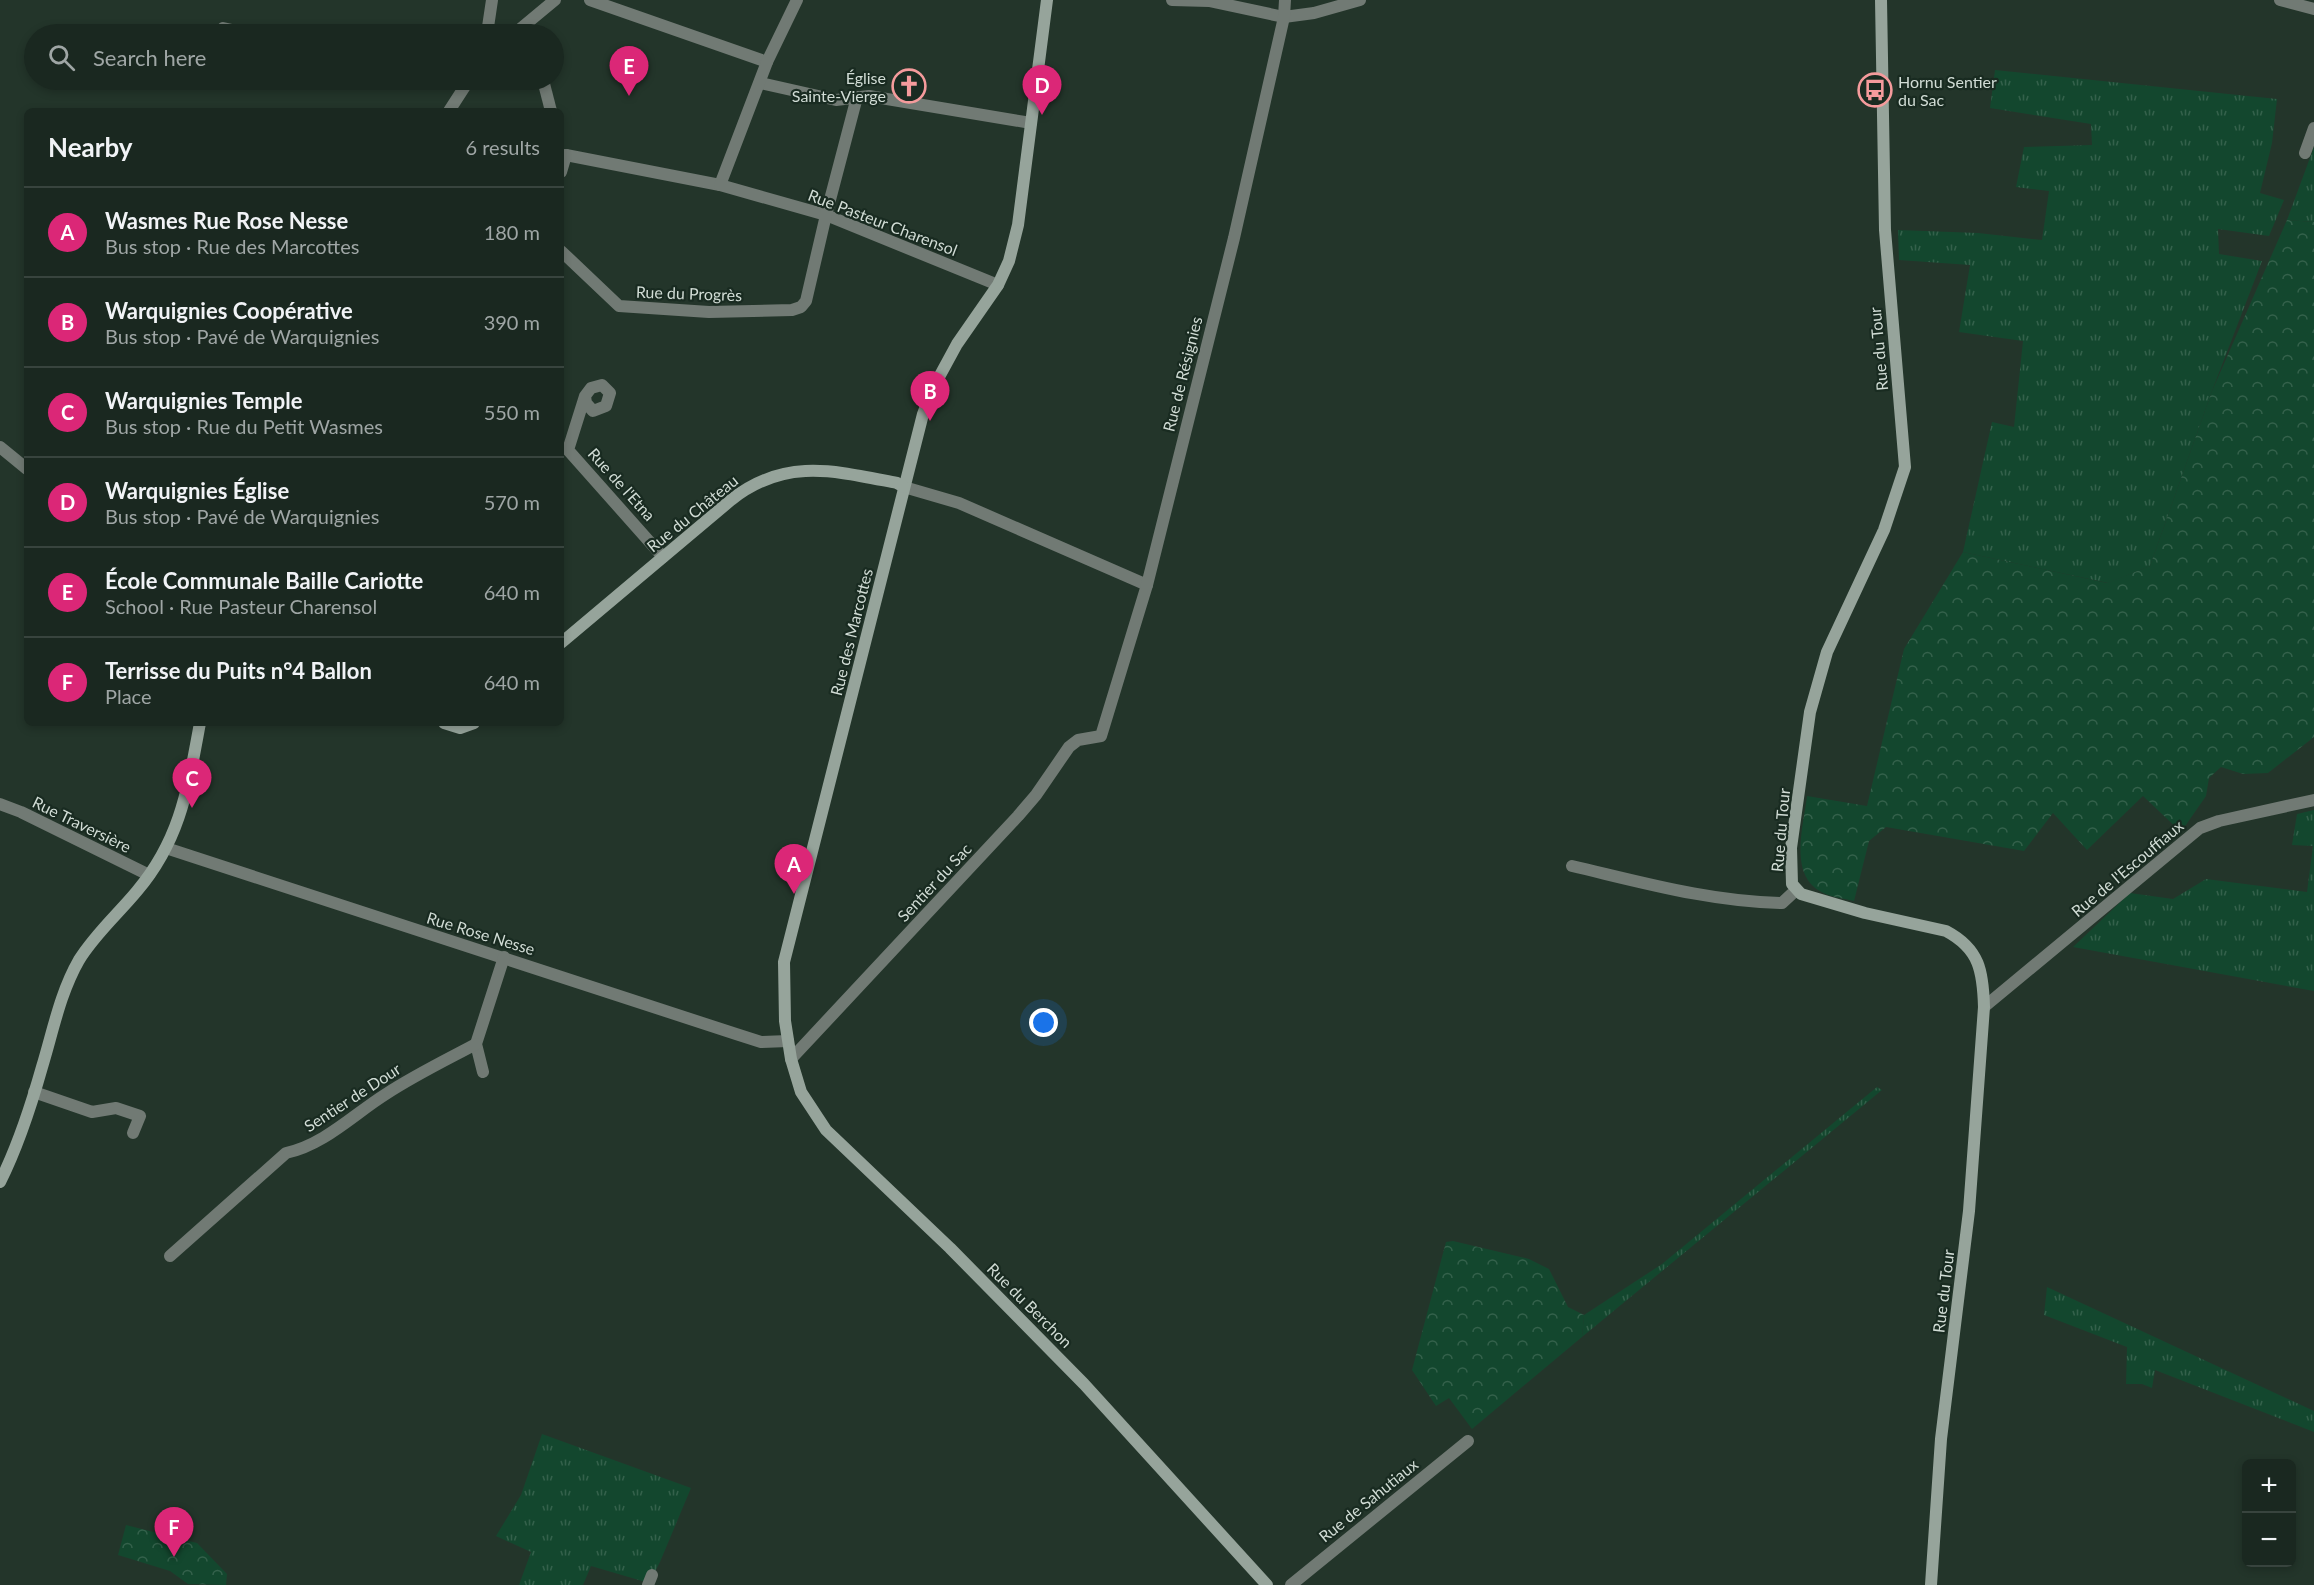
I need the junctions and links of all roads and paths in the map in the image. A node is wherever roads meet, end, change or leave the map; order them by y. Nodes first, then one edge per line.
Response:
1 (492, 0) edge
2 (555, 0) edge
3 (590, 0) edge
4 (797, 0) edge
5 (1047, 0) edge
6 (1172, 0) edge
7 (1360, 0) edge
8 (1881, 0) edge
9 (2280, 0) edge
10 (1285, 9) edge
11 (2314, 9) edge
12 (528, 22) joint
13 (488, 24) edge
14 (526, 24) edge
15 (767, 62) junction
16 (760, 83) junction
17 (463, 90) edge
18 (546, 90) edge
19 (857, 98) junction
20 (451, 108) edge
21 (550, 108) edge
22 (1031, 123) junction
23 (2314, 128) edge
24 (564, 152) edge
25 (2305, 153) dead end
26 (720, 185) junction
27 (826, 214) junction
28 (564, 254) edge
29 (998, 285) junction
30 (585, 396) dead end
31 (0, 447) edge
32 (24, 467) edge
33 (904, 487) junction
34 (663, 557) junction
35 (1147, 585) junction
36 (564, 641) edge
37 (200, 726) edge
38 (1101, 736) joint
39 (2314, 800) edge
40 (0, 804) edge
41 (166, 848) junction
42 (1572, 866) dead end
43 (149, 876) junction
44 (1796, 890) junction
45 (504, 957) junction
46 (1984, 1007) junction
47 (788, 1041) junction
48 (476, 1044) junction
49 (791, 1059) junction
50 (483, 1072) dead end
51 (34, 1092) junction
52 (133, 1133) dead end
53 (0, 1182) edge
54 (170, 1256) dead end
55 (1468, 1441) dead end
56 (1267, 1585) edge
57 (1291, 1585) edge
58 (1931, 1585) edge

1 - 13 street
2 - 12 street
3 - 15 street
4 - 15 street
5 - 22 street, Rue des Marcottes
6 - 10 street
7 - 10 street
8 - 44 street, Rue du Tour
9 - 11 street
10 - 35 street, Rue de Résignies
12 - 14 street
15 - 16 street
16 - 19 street
16 - 26 street
17 - 20 street
18 - 21 street
19 - 22 street
19 - 27 street
22 - 29 street, Rue des Marcottes
23 - 25 street
24 - 26 street, Rue Pasteur Charensol
26 - 27 street, Rue Pasteur Charensol
27 - 28 street, Rue du Progrès
27 - 29 street, Rue Pasteur Charensol
29 - 33 street, Rue des Marcottes
30 - 34 street, Rue de l'Etna
31 - 32 street
33 - 34 street, Rue du Château
33 - 35 street
33 - 47 street, Rue des Marcottes
34 - 36 street, Rue du Château
35 - 38 street, Rue de Résignies
37 - 41 street
38 - 49 street, Sentier du Sac
39 - 46 street, Rue de l'Escouffiaux
40 - 43 street, Rue Traversière
41 - 43 street
41 - 45 street, Rue Rose Nesse
42 - 44 street
43 - 51 street
44 - 46 street, Rue du Tour
45 - 47 street, Rue Rose Nesse
45 - 48 street
46 - 58 street, Rue du Tour
47 - 49 street, Rue du Berchon
48 - 50 street
48 - 54 street, Sentier de Dour
49 - 56 street, Rue du Berchon
51 - 52 street
51 - 53 street
55 - 57 street, Rue de Sahutiaux

